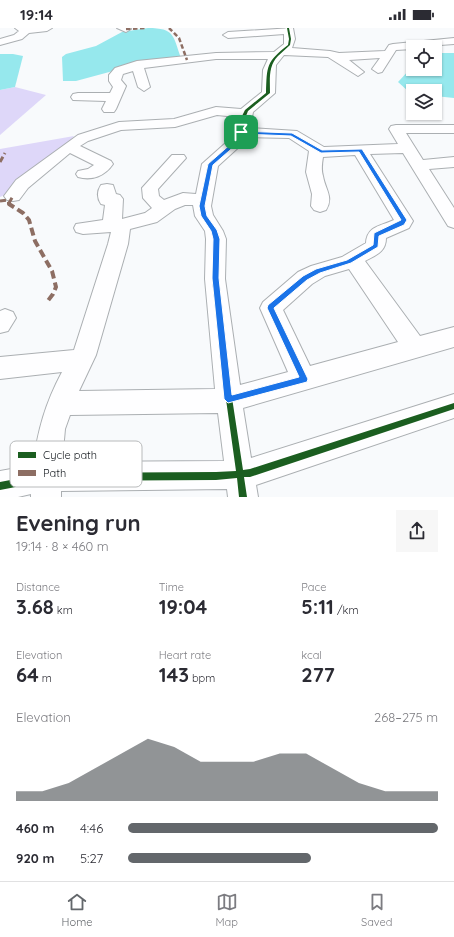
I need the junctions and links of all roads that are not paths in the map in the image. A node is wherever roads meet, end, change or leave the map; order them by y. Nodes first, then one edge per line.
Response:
1 (47, 28) edge
2 (23, 29) edge
3 (288, 29) edge
4 (228, 35) dead end
5 (454, 41) edge
6 (0, 42) edge
7 (278, 53) junction
8 (388, 54) junction
9 (338, 57) junction
10 (137, 65) junction
11 (378, 69) dead end
12 (358, 72) dead end
13 (144, 87) dead end
14 (78, 97) dead end
15 (115, 97) junction
16 (109, 109) dead end
17 (243, 123) junction
18 (454, 129) edge
19 (69, 147) junction
20 (408, 148) junction
21 (317, 150) junction
22 (360, 150) junction
23 (178, 158) dead end
24 (454, 162) edge
25 (418, 165) junction
26 (84, 174) dead end
27 (107, 189) dead end
28 (13, 196) dead end
29 (203, 200) junction
30 (320, 206) dead end
31 (165, 209) junction
32 (454, 222) edge
33 (117, 225) junction
34 (83, 228) dead end
35 (353, 259) junction
36 (454, 337) edge
37 (415, 348) junction
38 (81, 360) junction
39 (0, 368) edge
40 (304, 379) junction
41 (228, 399) junction
42 (61, 403) junction
43 (454, 406) edge
44 (51, 441) edge
45 (142, 481) edge
46 (0, 486) edge
47 (10, 486) edge
48 (241, 486) edge

1 - 2 street
2 - 6 street
3 - 4 street
3 - 7 street
5 - 8 street
7 - 9 street
7 - 10 street
7 - 17 street
8 - 9 street
8 - 11 street
9 - 12 street
10 - 13 street
10 - 15 street
14 - 15 street
15 - 16 street
17 - 19 street
17 - 21 street
17 - 29 street
18 - 20 street
19 - 26 street
19 - 28 street
20 - 22 street
20 - 25 street
21 - 22 street
21 - 30 street
22 - 35 street
23 - 31 street
24 - 25 street
25 - 32 street
27 - 33 street
29 - 31 street
29 - 41 street
31 - 33 street
33 - 34 street
33 - 38 street
35 - 37 street
35 - 40 street
36 - 37 street
37 - 40 street
38 - 39 street
38 - 42 street
40 - 41 street
41 - 42 street
41 - 48 street
42 - 44 street
43 - 48 street
45 - 48 street
46 - 47 street

